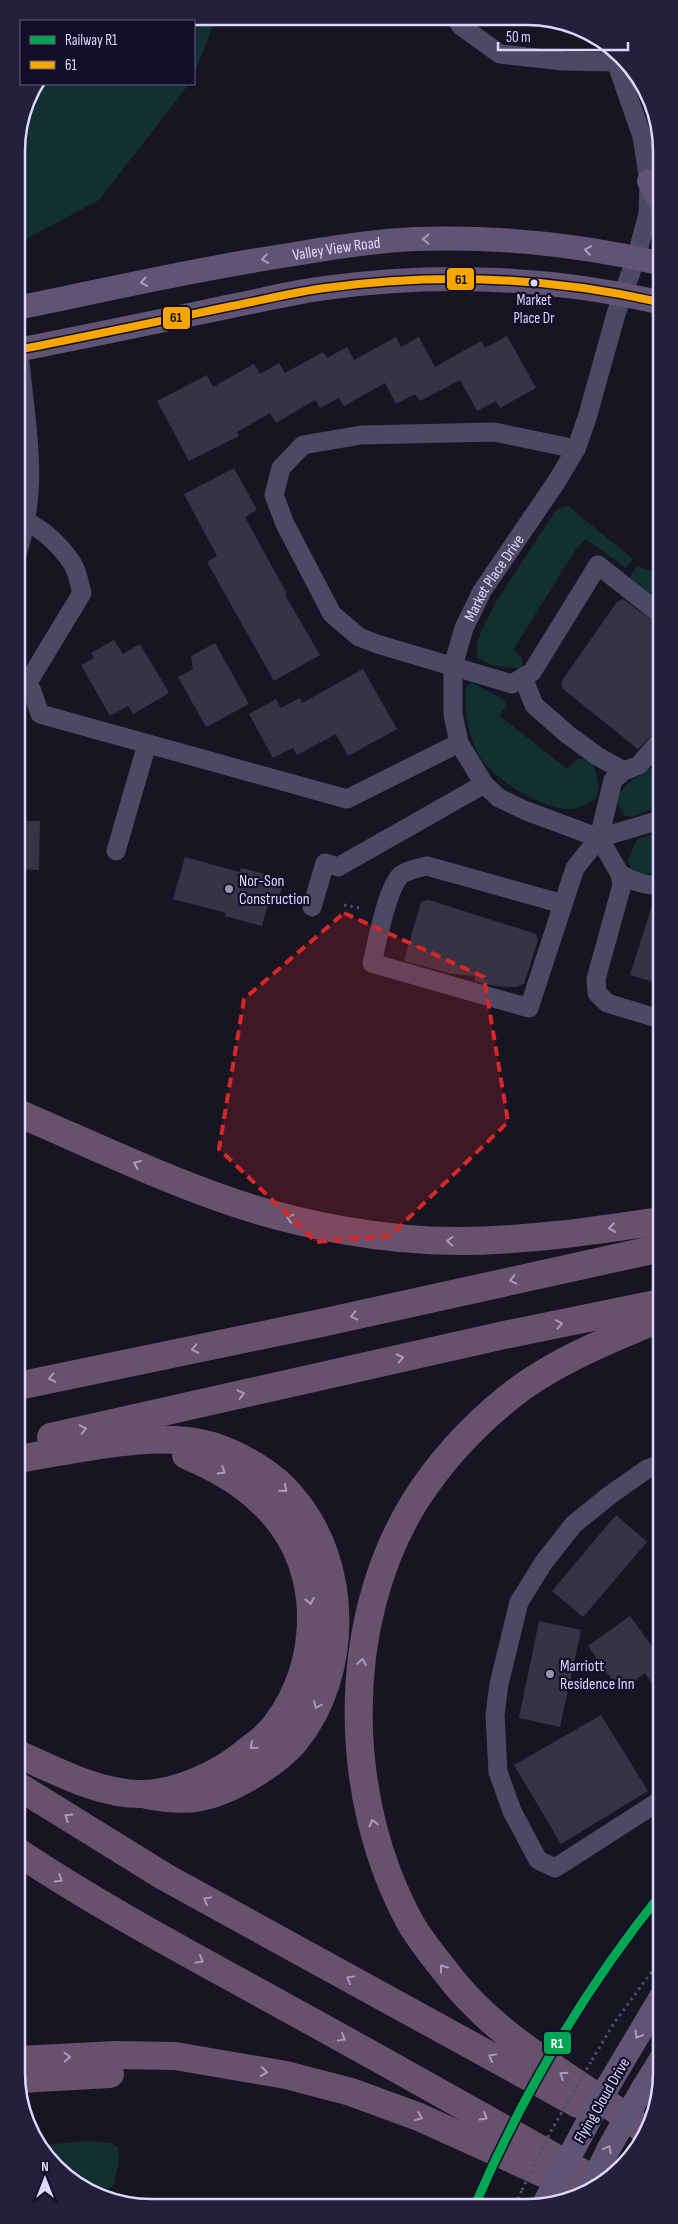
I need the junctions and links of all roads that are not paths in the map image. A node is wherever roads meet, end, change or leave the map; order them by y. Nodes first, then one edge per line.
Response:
1 (460, 25) edge
2 (612, 58) edge
3 (621, 67) edge
4 (653, 186) edge
5 (653, 195) edge
6 (636, 258) junction
7 (653, 262) edge
8 (624, 294) junction
9 (653, 301) edge
10 (25, 306) edge
11 (25, 345) edge
12 (25, 413) edge
13 (576, 449) junction
14 (25, 511) edge
15 (25, 522) edge
16 (653, 608) edge
17 (453, 666) junction
18 (523, 677) junction
19 (25, 678) edge
20 (25, 687) edge
21 (459, 742) junction
22 (147, 744) junction
23 (653, 749) edge
24 (624, 771) junction
25 (484, 784) junction
26 (653, 822) edge
27 (599, 838) junction
28 (116, 851) dead end
29 (620, 874) junction
30 (653, 886) edge
31 (563, 904) junction
32 (312, 907) dead end
33 (653, 1017) edge
34 (25, 1116) edge
35 (653, 1223) edge
36 (653, 1250) edge
37 (653, 1305) edge
38 (653, 1321) edge
39 (25, 1385) edge
40 (25, 1442) edge
41 (25, 1458) edge
42 (653, 1467) edge
43 (25, 1757) edge
44 (25, 1790) edge
45 (653, 1805) edge
46 (25, 1857) edge
47 (653, 2010) edge
48 (25, 2060) edge
49 (228, 2066) junction
50 (653, 2072) edge
51 (25, 2079) edge
52 (640, 2127) edge
53 (636, 2135) edge
54 (594, 2179) edge
55 (593, 2180) edge
56 (577, 2188) edge
57 (547, 2198) edge

1 - 2 street
3 - 4 street, Market Place Drive
5 - 6 street, Market Place Drive
6 - 7 main road, Valley View Road
6 - 8 street, Market Place Drive
6 -> 10 main road, Valley View Road
8 - 9 main road
8 - 11 main road
8 - 13 street, Market Place Drive
12 - 14 street
13 - 17 street, Market Place Drive
13 - 17 street
15 - 19 street
16 - 18 street
17 - 18 street
17 - 21 street, Market Place Drive
18 - 24 street
20 - 22 street
21 - 22 street
21 - 25 street, Market Place Drive
22 - 28 street
23 - 24 street
24 - 27 street
25 - 27 street, Market Place Drive
25 - 32 street
26 - 27 street
27 - 29 street
27 - 31 street
29 - 30 street
29 - 33 street
31 - 31 street
35 -> 34 highway
36 -> 39 highway
40 -> 37 highway
52 -> 38 highway
41 -> 43 highway
42 - 45 street
53 -> 44 highway
46 -> 54 highway
47 -> 57 main road, Flying Cloud Drive, bridge
48 -> 49 highway
49 - 51 highway
49 -> 56 highway
55 -> 50 main road, Flying Cloud Drive, bridge

